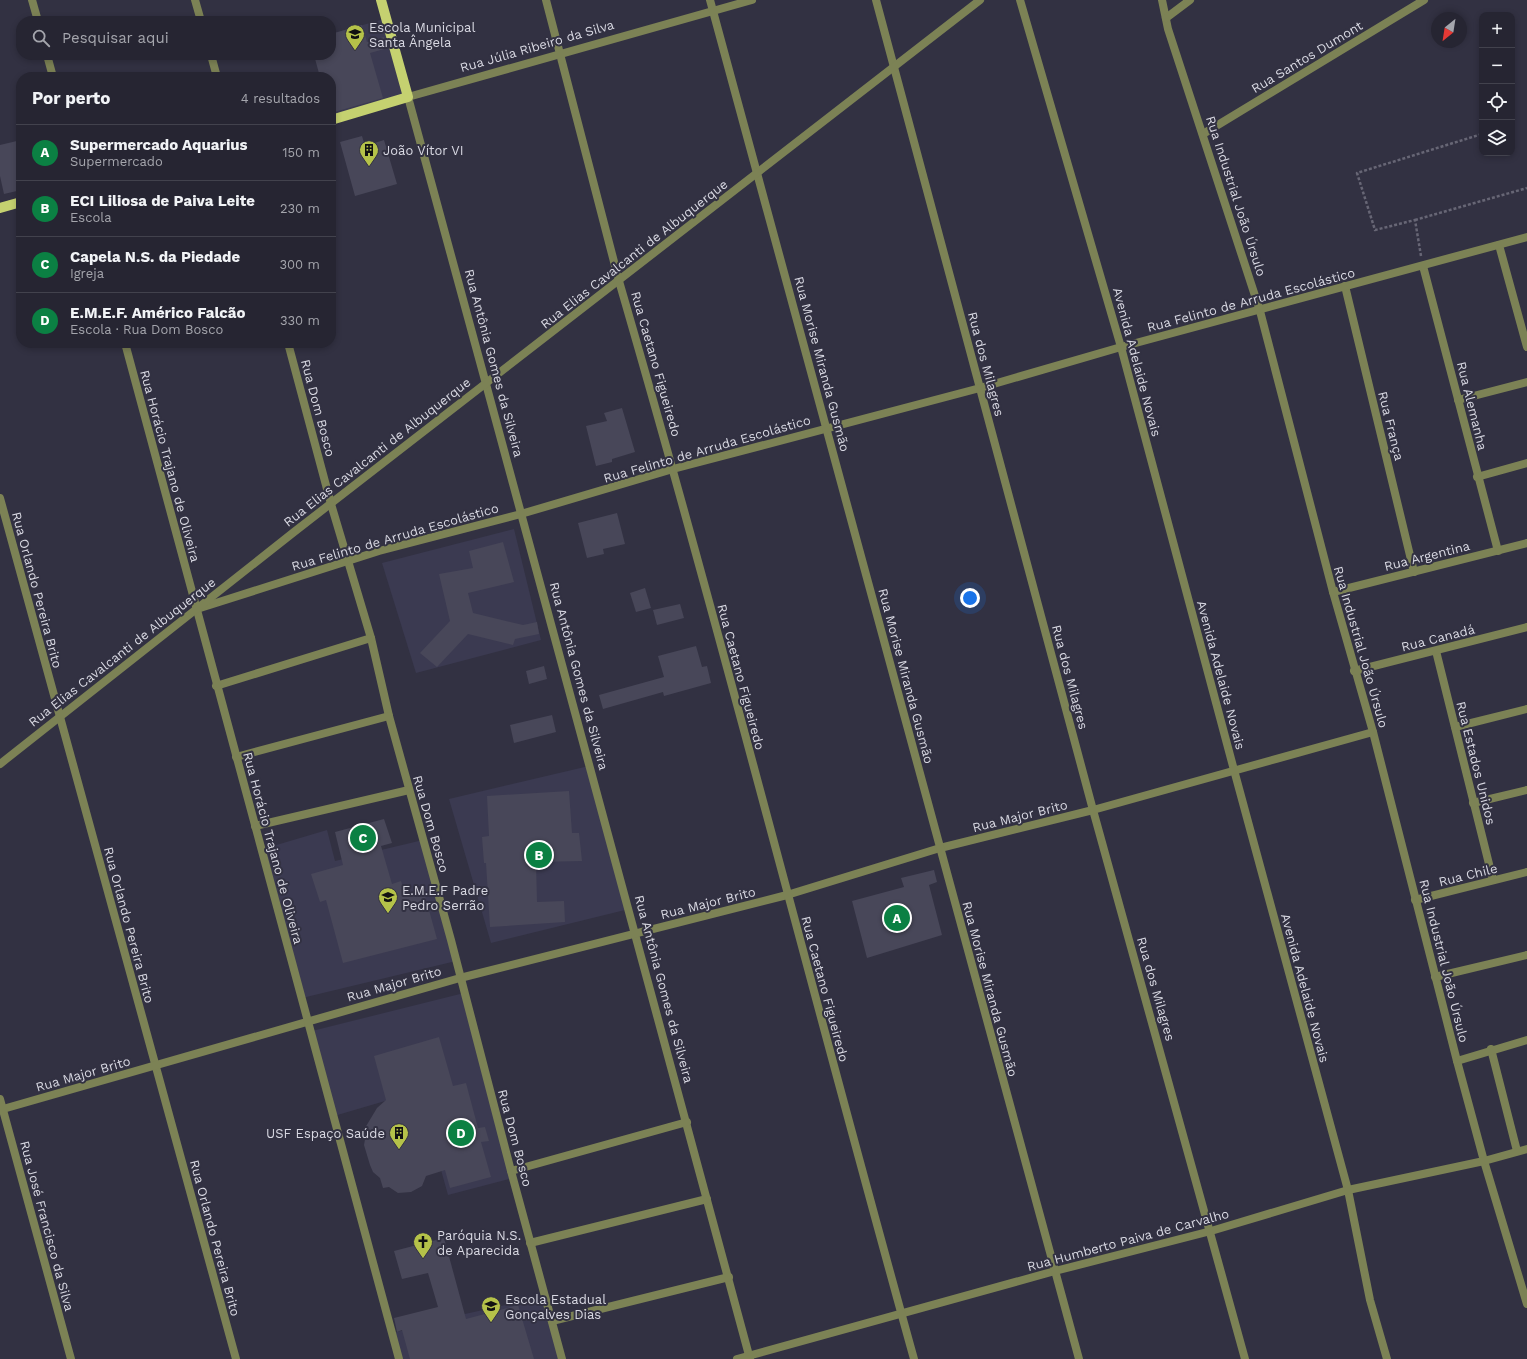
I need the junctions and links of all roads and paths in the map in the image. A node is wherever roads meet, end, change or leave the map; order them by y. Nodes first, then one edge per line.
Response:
1 (32, 0) edge
2 (195, 0) edge
3 (381, 0) edge
4 (546, 0) edge
5 (710, 0) edge
6 (752, 0) edge
7 (876, 0) edge
8 (980, 0) edge
9 (1020, 0) edge
10 (1162, 0) edge
11 (1190, 0) edge
12 (1424, 0) edge
13 (713, 11) junction
14 (37, 16) edge
15 (200, 16) edge
16 (1166, 18) junction
17 (561, 53) junction
18 (48, 60) edge
19 (212, 60) edge
20 (894, 67) junction
21 (52, 72) edge
22 (216, 72) edge
23 (408, 97) junction
24 (336, 119) edge
25 (1203, 134) junction
26 (1479, 135) edge
27 (757, 174) junction
28 (1527, 188) edge
29 (16, 203) edge
30 (0, 208) edge
31 (1415, 220) junction
32 (1527, 237) edge
33 (1499, 245) junction
34 (1423, 266) junction
35 (619, 281) junction
36 (1345, 286) junction
37 (1260, 311) junction
38 (1121, 347) junction
39 (1527, 347) edge
40 (126, 348) edge
41 (289, 348) edge
42 (1527, 382) edge
43 (486, 384) junction
44 (980, 388) junction
45 (1458, 400) junction
46 (827, 428) junction
47 (1527, 463) edge
48 (674, 469) junction
49 (1477, 477) junction
50 (0, 498) edge
51 (331, 504) junction
52 (521, 514) junction
53 (1527, 543) edge
54 (1498, 551) junction
55 (348, 559) junction
56 (1414, 572) junction
57 (1333, 592) junction
58 (196, 609) junction
59 (1527, 627) edge
60 (371, 638) junction
61 (1436, 651) junction
62 (1354, 671) junction
63 (216, 686) junction
64 (1527, 709) edge
65 (389, 716) junction
66 (60, 718) junction
67 (1455, 727) junction
68 (1372, 732) junction
69 (236, 757) junction
70 (0, 764) edge
71 (1234, 770) junction
72 (409, 790) junction
73 (1527, 790) edge
74 (1473, 803) junction
75 (1093, 810) junction
76 (255, 826) junction
77 (940, 848) junction
78 (1527, 872) edge
79 (1493, 880) junction
80 (787, 895) junction
81 (1415, 900) junction
82 (634, 934) junction
83 (1527, 955) edge
84 (1435, 977) junction
85 (460, 978) junction
86 (307, 1020) junction
87 (1527, 1040) edge
88 (1491, 1049) junction
89 (1457, 1061) junction
90 (155, 1066) junction
91 (0, 1099) edge
92 (3, 1108) junction
93 (687, 1122) junction
94 (1527, 1149) edge
95 (1517, 1151) junction
96 (1484, 1161) junction
97 (510, 1171) junction
98 (1348, 1190) junction
99 (707, 1199) junction
100 (1211, 1231) junction
101 (530, 1243) junction
102 (1055, 1271) junction
103 (729, 1277) junction
104 (1527, 1304) edge
105 (902, 1315) junction
106 (552, 1321) junction
107 (750, 1357) edge
108 (72, 1359) edge
109 (236, 1359) edge
110 (399, 1359) edge
111 (562, 1359) edge
112 (737, 1359) edge
113 (914, 1359) edge
114 (1079, 1359) edge
115 (1245, 1359) edge
116 (1387, 1359) edge

1 - 14 street
2 - 15 street
3 - 23 main road, Rua Antônia Gomes da Silveira
4 - 17 street, Rua Caetano Figueiredo
5 - 13 street, Rua Morise Miranda Gusmão
6 - 13 street, Rua Júlia Ribeiro da Silva
7 - 20 street, Rua dos Milagres
8 - 20 street, Rua Elias Cavalcanti de Albuquerque
9 - 38 street, Avenida Adelaide Novais
10 - 16 street, Rua Industrial João Úrsulo
11 - 16 street
12 - 25 street, Rua Santos Dumont
13 - 17 street, Rua Júlia Ribeiro da Silva
13 - 27 street, Rua Morise Miranda Gusmão
16 - 25 street, Rua Industrial João Úrsulo
17 - 23 street, Rua Júlia Ribeiro da Silva
17 - 35 street, Rua Caetano Figueiredo
18 - 21 street
19 - 22 street
20 - 27 street, Rua Elias Cavalcanti de Albuquerque
20 - 44 street, Rua dos Milagres
23 - 24 main road, Rua Júlia Ribeiro da Silva
23 - 43 street, Rua Antônia Gomes da Silveira
25 - 37 street, Rua Industrial João Úrsulo
26 - 31 path
27 - 35 street, Rua Elias Cavalcanti de Albuquerque
27 - 46 street, Rua Morise Miranda Gusmão
28 - 31 path
29 - 30 main road
31 - 34 path
32 - 33 street, Rua Felinto de Arruda Escolástico
33 - 34 street, Rua Felinto de Arruda Escolástico
33 - 39 street
34 - 36 street, Rua Felinto de Arruda Escolástico
34 - 45 street, Rua Alemanha
35 - 43 street, Rua Elias Cavalcanti de Albuquerque
35 - 48 street, Rua Caetano Figueiredo
36 - 37 street, Rua Felinto de Arruda Escolástico
36 - 56 street, Rua França
37 - 38 street, Rua Felinto de Arruda Escolástico
37 - 57 street, Rua Industrial João Úrsulo
38 - 44 street, Rua Felinto de Arruda Escolástico
38 - 71 street, Avenida Adelaide Novais
40 - 58 street, Rua Horácio Trajano de Oliveira
41 - 51 street, Rua Dom Bosco
42 - 45 street
43 - 51 street, Rua Elias Cavalcanti de Albuquerque
43 - 52 street, Rua Antônia Gomes da Silveira
44 - 46 street, Rua Felinto de Arruda Escolástico
44 - 75 street, Rua dos Milagres
45 - 49 street, Rua Alemanha
46 - 48 street, Rua Felinto de Arruda Escolástico
46 - 77 street, Rua Morise Miranda Gusmão
47 - 49 street
48 - 52 street, Rua Felinto de Arruda Escolástico
48 - 80 street, Rua Caetano Figueiredo
49 - 54 street, Rua Alemanha
50 - 66 street, Rua Orlando Pereira Brito
51 - 55 street, Rua Dom Bosco
51 - 58 street, Rua Elias Cavalcanti de Albuquerque
52 - 55 street, Rua Felinto de Arruda Escolástico
52 - 82 street, Rua Antônia Gomes da Silveira
53 - 54 street, Rua Argentina
54 - 56 street, Rua Argentina
55 - 58 street, Rua Felinto de Arruda Escolástico
55 - 60 street, Rua Dom Bosco
56 - 57 street, Rua Argentina
57 - 62 street, Rua Industrial João Úrsulo
58 - 63 street, Rua Horácio Trajano de Oliveira
58 - 66 street, Rua Elias Cavalcanti de Albuquerque
59 - 61 street, Rua Canadá
60 - 63 street
60 - 65 street, Rua Dom Bosco
61 - 62 street, Rua Canadá
61 - 67 street, Rua Estados Unidos
62 - 68 street, Rua Industrial João Úrsulo
63 - 69 street, Rua Horácio Trajano de Oliveira
64 - 67 street
65 - 69 street
65 - 72 street, Rua Dom Bosco
66 - 70 street, Rua Elias Cavalcanti de Albuquerque
66 - 90 street, Rua Orlando Pereira Brito
67 - 74 street, Rua Estados Unidos
68 - 71 street, Rua Major Brito
68 - 81 street, Rua Industrial João Úrsulo
69 - 76 street, Rua Horácio Trajano de Oliveira
71 - 75 street, Rua Major Brito
71 - 98 street, Avenida Adelaide Novais
72 - 76 street
72 - 85 street, Rua Dom Bosco
73 - 74 street
74 - 79 street, Rua Estados Unidos
75 - 77 street, Rua Major Brito
75 - 100 street, Rua dos Milagres
76 - 86 street, Rua Horácio Trajano de Oliveira
77 - 80 street, Rua Major Brito
77 - 102 street, Rua Morise Miranda Gusmão
78 - 79 street, Rua Chile
79 - 81 street, Rua Chile
80 - 82 street, Rua Major Brito
80 - 105 street, Rua Caetano Figueiredo
81 - 84 street, Rua Industrial João Úrsulo
82 - 85 street, Rua Major Brito
82 - 93 street, Rua Antônia Gomes da Silveira
83 - 84 street
84 - 89 street, Rua Industrial João Úrsulo
85 - 86 street, Rua Major Brito
85 - 97 street, Rua Dom Bosco
86 - 90 street, Rua Major Brito
86 - 110 street, Rua Horácio Trajano de Oliveira
87 - 88 street
88 - 89 street
88 - 95 street
89 - 96 street, Rua Industrial João Úrsulo
90 - 92 street, Rua Major Brito
90 - 109 street, Rua Orlando Pereira Brito
91 - 92 street, Rua José Francisco da Silva
92 - 108 street, Rua José Francisco da Silva
93 - 97 street
93 - 99 street, Rua Antônia Gomes da Silveira
94 - 95 street, Rua Humberto Paiva de Carvalho
95 - 96 street, Rua Humberto Paiva de Carvalho
96 - 98 street, Rua Humberto Paiva de Carvalho
96 - 104 street, Rua Industrial João Úrsulo
97 - 101 street, Rua Dom Bosco
98 - 100 street, Rua Humberto Paiva de Carvalho
98 - 116 street, Avenida Adelaide Novais
99 - 101 street
99 - 103 street, Rua Antônia Gomes da Silveira
100 - 102 street, Rua Humberto Paiva de Carvalho
100 - 115 street, Rua dos Milagres
101 - 106 street, Rua Dom Bosco
102 - 105 street, Rua Humberto Paiva de Carvalho
102 - 114 street, Rua Morise Miranda Gusmão
103 - 106 street
103 - 107 street, Rua Antônia Gomes da Silveira
105 - 107 street, Rua Humberto Paiva de Carvalho
105 - 113 street, Rua Caetano Figueiredo
106 - 111 street, Rua Dom Bosco
107 - 112 street, Rua Humberto Paiva de Carvalho

